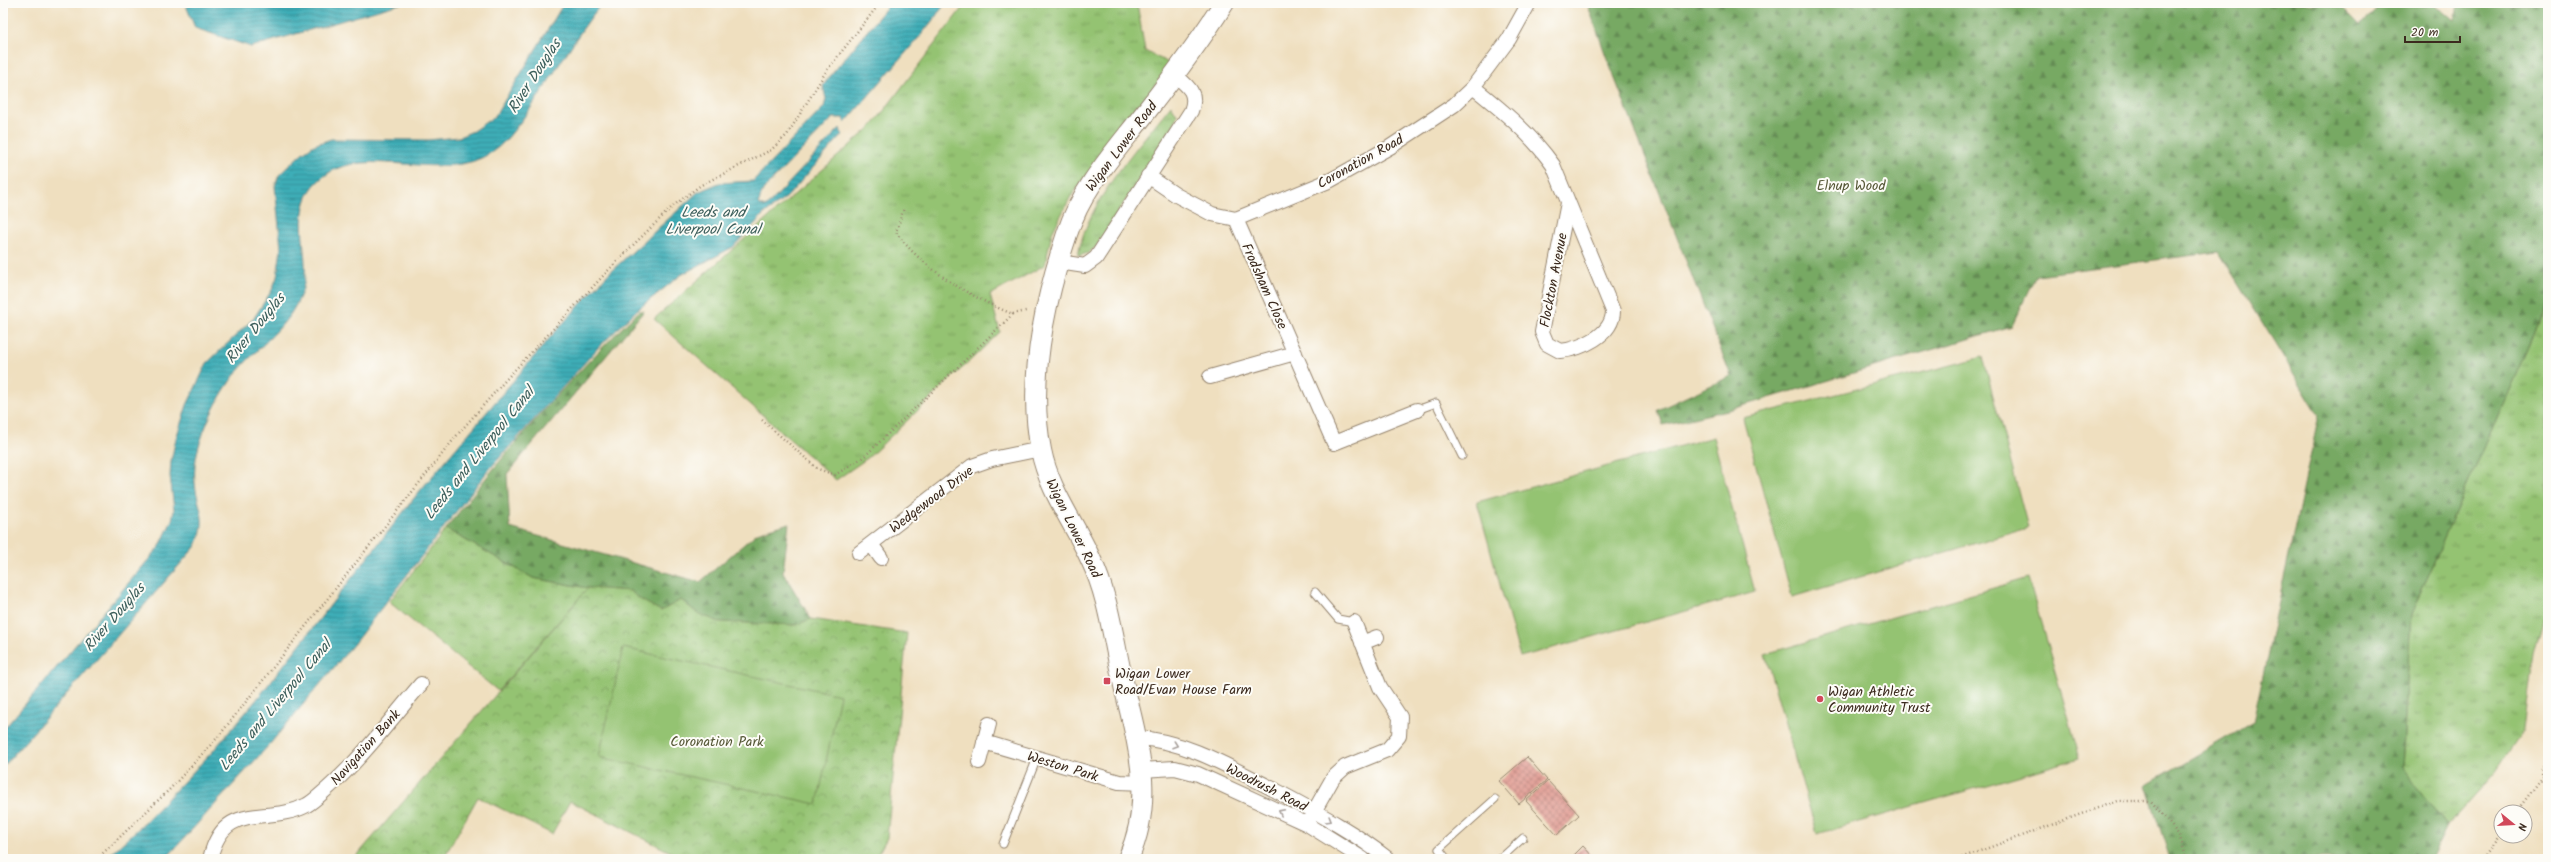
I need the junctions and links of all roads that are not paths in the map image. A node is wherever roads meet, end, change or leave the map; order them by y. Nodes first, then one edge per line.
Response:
1 (1224, 3) edge
2 (1529, 3) edge
3 (1175, 75) junction
4 (1473, 87) junction
5 (1148, 176) junction
6 (1568, 203) junction
7 (1236, 219) junction
8 (1059, 262) junction
9 (1294, 353) junction
10 (1210, 377) dead end
11 (1417, 410) joint
12 (1041, 449) junction
13 (1462, 456) dead end
14 (871, 544) junction
15 (859, 553) dead end
16 (882, 558) dead end
17 (1314, 592) dead end
18 (1354, 622) joint
19 (1377, 637) dead end
20 (1362, 643) junction
21 (422, 684) dead end
22 (989, 724) dead end
23 (1137, 738) junction
24 (984, 742) junction
25 (1037, 758) junction
26 (979, 762) dead end
27 (1142, 777) junction
28 (1495, 800) dead end
29 (1314, 811) junction
30 (1307, 824) junction
31 (1523, 838) dead end
32 (1003, 844) dead end
33 (1372, 846) junction
34 (210, 859) edge
35 (1128, 859) edge
36 (1364, 859) edge
37 (1388, 859) edge
38 (1447, 859) edge
39 (1500, 859) edge

1 - 3 main road, Wigan Lower Road
2 - 4 street, Coronation Road
3 - 5 street
3 - 8 main road, Wigan Lower Road
4 - 6 street, Flockton Avenue
4 - 7 street, Coronation Road
5 - 7 street
5 - 8 street
6 - 6 street, Flockton Avenue
7 - 9 street, Frodsham Close
8 - 12 main road, Wigan Lower Road
9 - 10 street
9 - 11 street, Frodsham Close
11 - 13 lane
12 - 14 street, Wedgewood Drive
12 - 23 main road, Wigan Lower Road
14 - 15 street, Wedgewood Drive
14 - 16 street
17 - 18 lane
18 - 20 street
19 - 20 street
20 - 29 street
21 - 34 street, Navigation Bank
22 - 24 street
23 - 27 main road, Wigan Lower Road
23 -> 29 street, Woodrush Road
24 - 25 street, Weston Park
24 - 26 street
25 - 27 street, Weston Park
25 - 32 lane
30 -> 27 street, Woodrush Road
27 - 35 main road, Wigan Lower Road
28 - 38 lane
29 - 30 street
29 -> 33 street, Woodrush Road
30 - 36 street, Woodrush Road
31 - 39 lane
33 - 36 street
33 - 37 street, Woodrush Road

